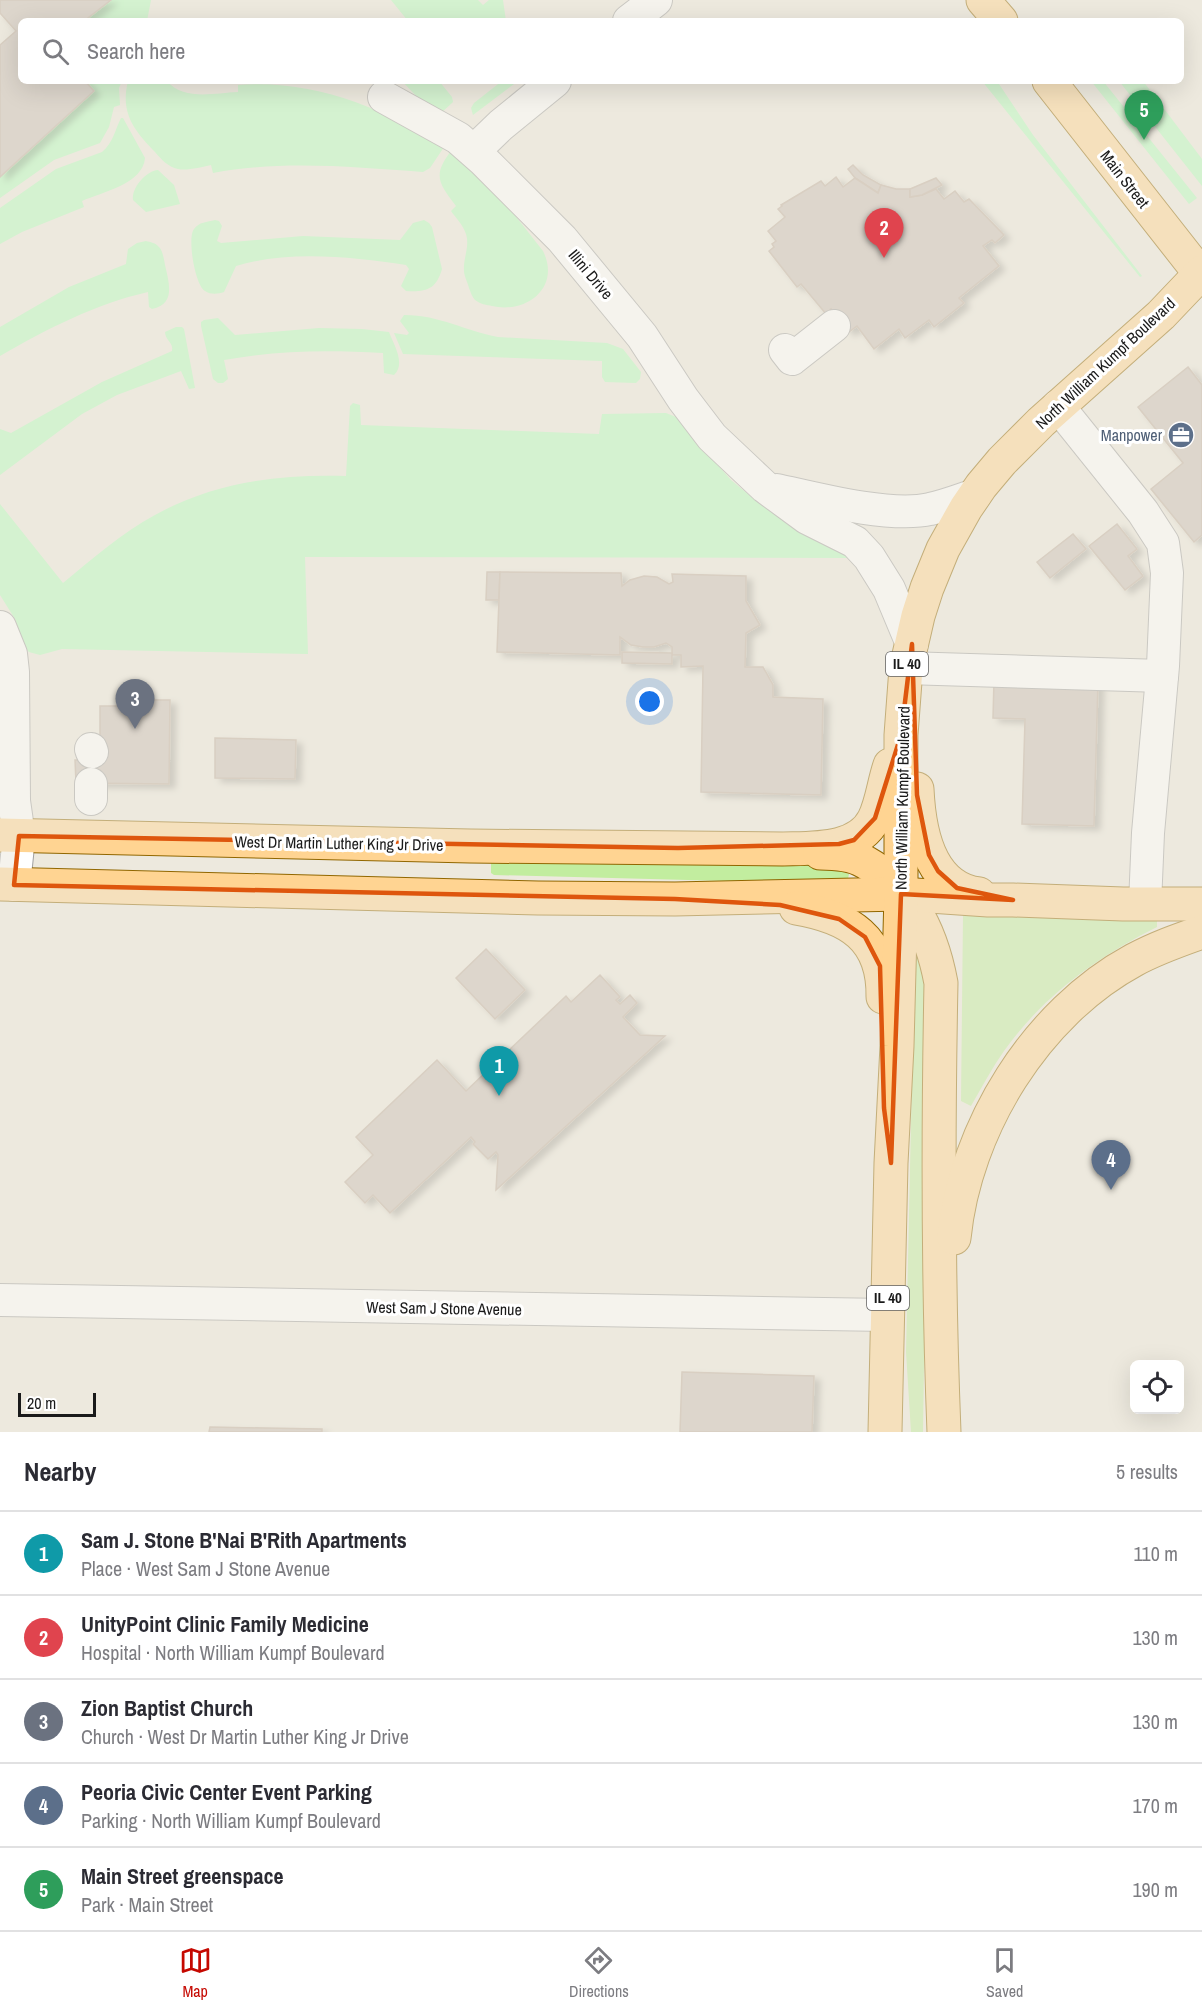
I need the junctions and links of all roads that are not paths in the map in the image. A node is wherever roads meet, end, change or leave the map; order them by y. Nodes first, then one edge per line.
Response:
1 (656, 0) edge
2 (983, 0) edge
3 (633, 18) edge
4 (998, 18) edge
5 (551, 84) edge
6 (1051, 84) edge
7 (384, 97) dead end
8 (474, 151) junction
9 (1201, 274) edge
10 (834, 326) dead end
11 (785, 350) dead end
12 (1058, 406) junction
13 (765, 487) junction
14 (975, 495) junction
15 (0, 627) edge
16 (911, 660) junction
17 (1162, 676) junction
18 (901, 735) junction
19 (9, 836) edge
20 (678, 848) junction
21 (7, 885) edge
22 (901, 894) junction
23 (675, 899) junction
24 (1013, 900) junction
25 (1145, 904) junction
26 (1202, 904) edge
27 (1202, 932) edge
28 (891, 1163) junction
29 (0, 1300) edge
30 (887, 1316) junction
31 (885, 1432) edge
32 (946, 1432) edge

1 - 3 street
2 - 4 main road
5 - 8 street
6 - 9 main road, Main Street
7 - 8 street, Illini Drive
8 - 13 street, Illini Drive
9 - 12 main road, North William Kumpf Boulevard / IL 40
10 - 11 street
12 - 14 main road, North William Kumpf Boulevard / IL 40
12 - 17 street
13 - 14 street
13 - 16 street, Illini Drive
14 - 16 main road, North William Kumpf Boulevard / IL 40
15 - 19 street
16 - 17 street
16 - 18 main road, North William Kumpf Boulevard / IL 40
16 - 24 main road
17 - 25 street
18 - 20 main road
18 - 22 main road, North William Kumpf Boulevard / IL 40
19 - 20 main road, West Dr Martin Luther King Jr Drive
19 - 21 street
20 - 22 main road
21 - 23 main road
22 - 23 main road
22 - 24 main road
22 - 28 main road, North William Kumpf Boulevard / IL 40
22 - 32 main road
23 - 28 main road
24 - 25 main road
25 - 26 main road
27 - 32 main road
28 - 30 main road, North William Kumpf Boulevard / IL 40
29 - 30 street, West Sam J Stone Avenue
30 - 31 main road, North William Kumpf Boulevard / IL 40

